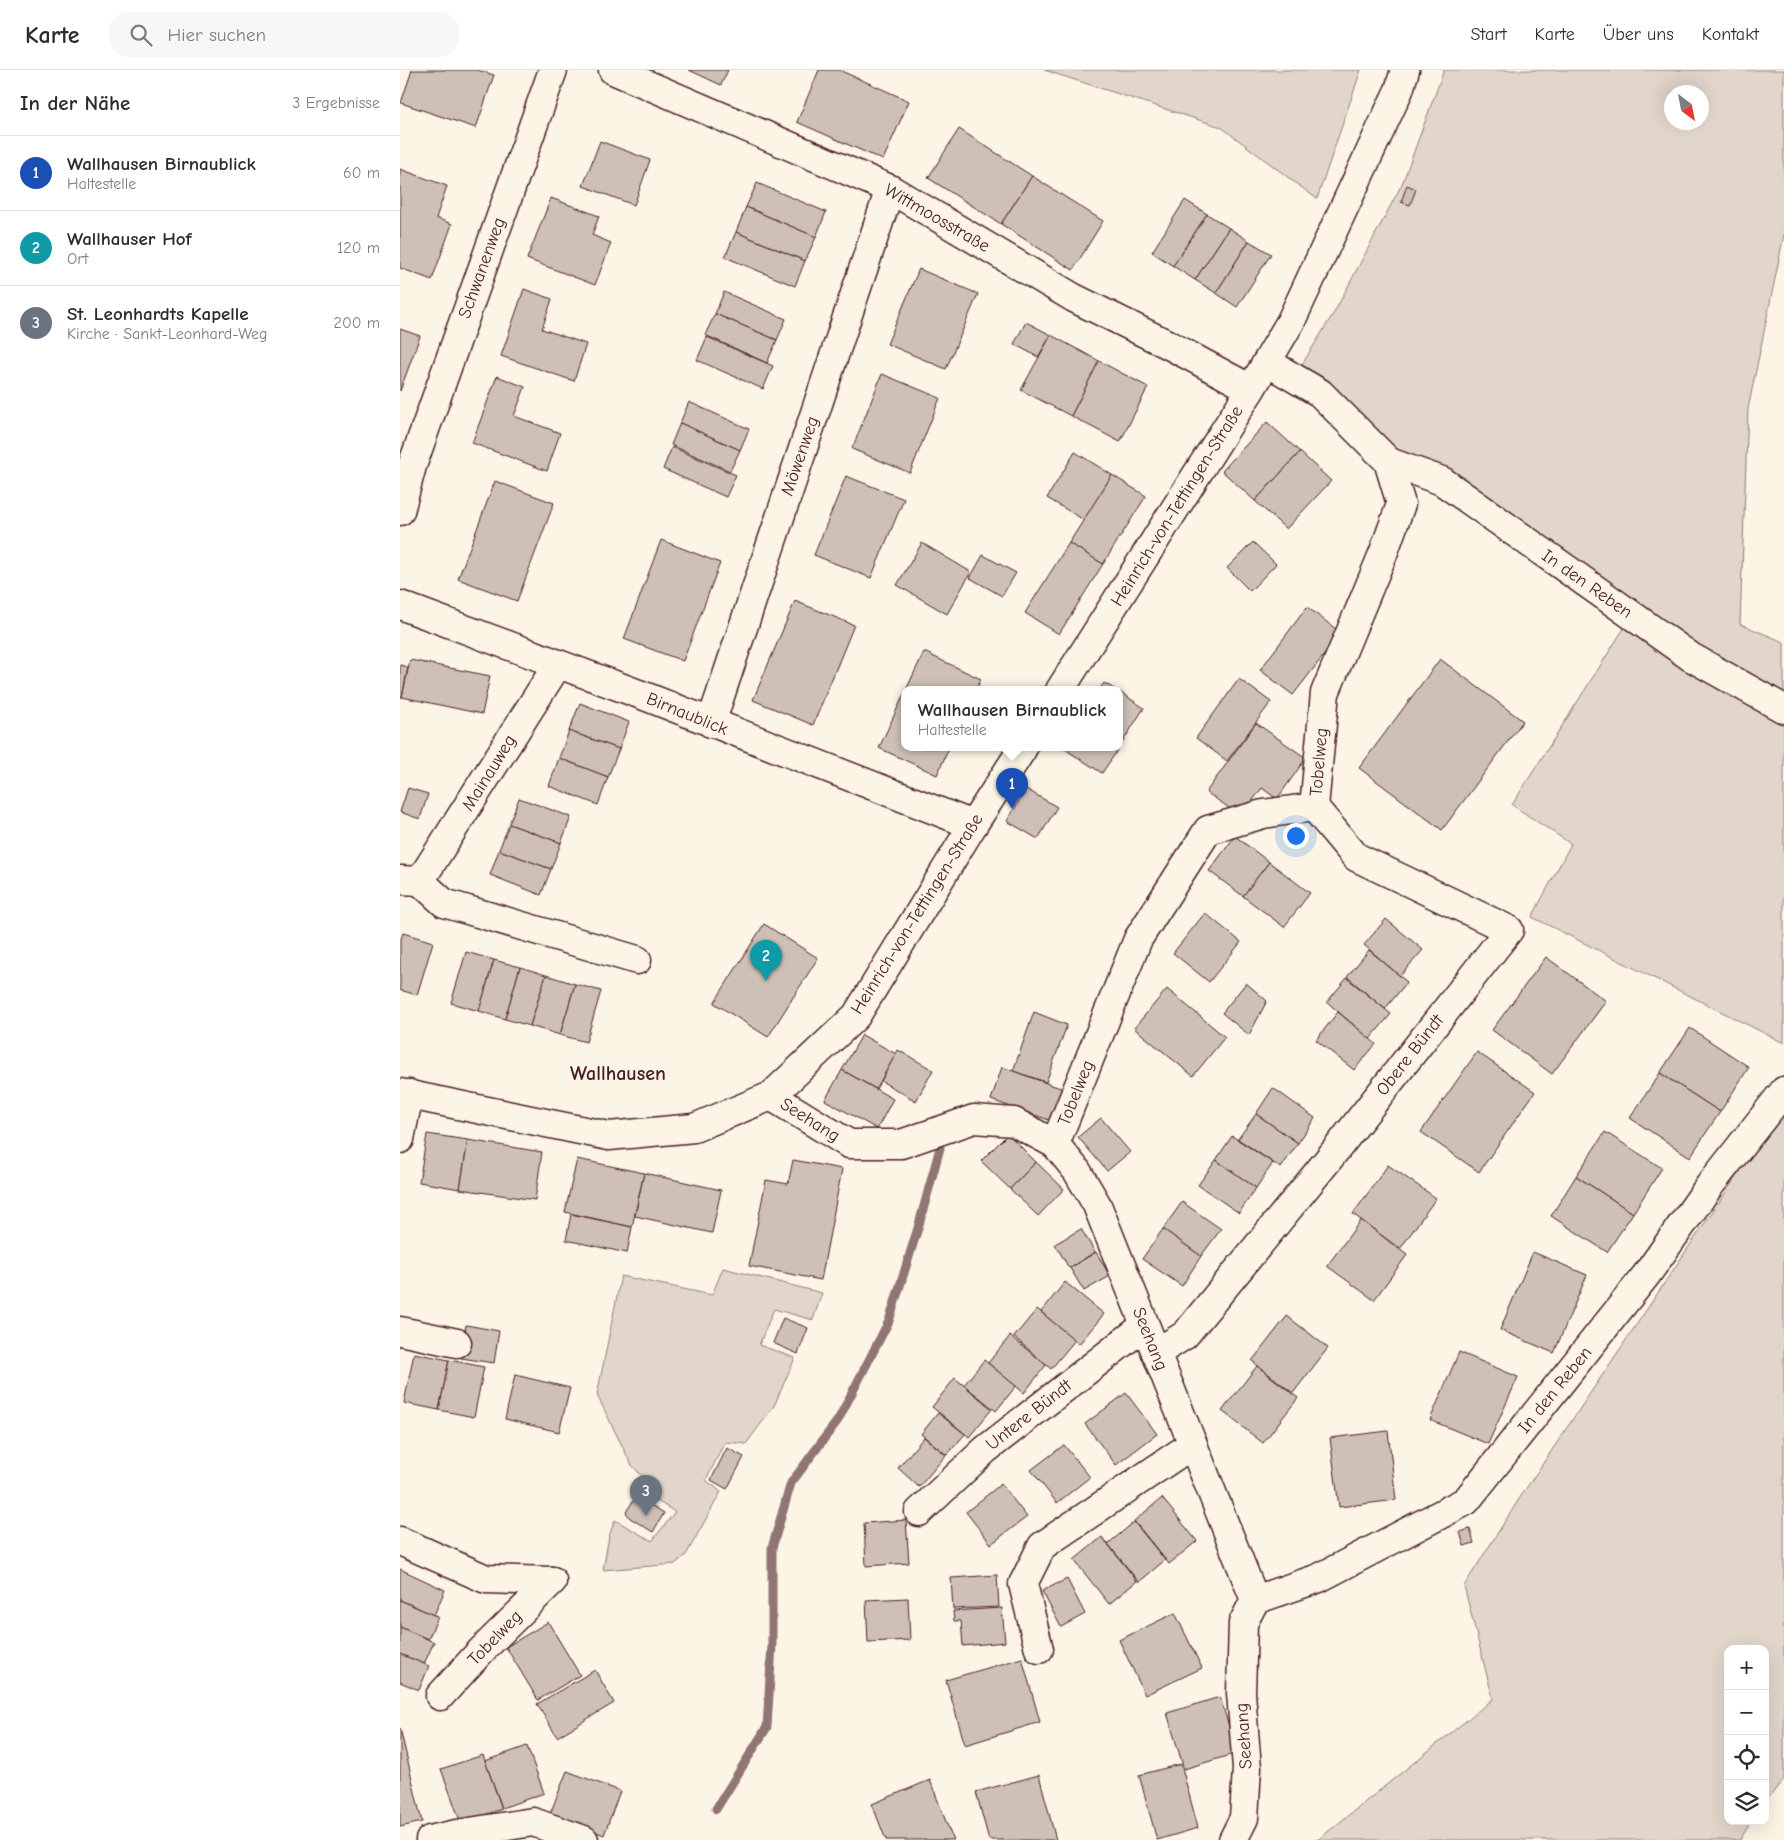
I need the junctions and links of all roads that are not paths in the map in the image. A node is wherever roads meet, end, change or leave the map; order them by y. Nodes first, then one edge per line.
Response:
1 (553, 70) edge
2 (613, 70) edge
3 (1405, 70) edge
4 (890, 189) junction
5 (1268, 362) junction
6 (1251, 389) junction
7 (1390, 462) junction
8 (406, 463) edge
9 (400, 511) edge
10 (400, 605) edge
11 (558, 664) junction
12 (1063, 686) edge
13 (1784, 709) edge
14 (711, 723) junction
15 (1021, 751) edge
16 (1314, 807) junction
17 (973, 825) junction
18 (410, 881) edge
19 (637, 960) dead end
20 (1784, 1091) edge
21 (404, 1093) edge
22 (771, 1096) junction
23 (400, 1139) edge
24 (1056, 1144) junction
25 (1144, 1326) junction
26 (400, 1331) edge
27 (456, 1343) dead end
28 (1156, 1353) junction
29 (1193, 1444) junction
30 (920, 1512) dead end
31 (400, 1541) edge
32 (1255, 1600) junction
33 (1039, 1649) dead end
34 (440, 1696) dead end
35 (456, 1837) edge
36 (430, 1840) edge
37 (584, 1840) edge
38 (1233, 1840) edge

1 - 8 street, Schwanenweg
2 - 4 street, Wittmoosstraße
3 - 5 street, Heinrich-von-Tettingen-Straße
4 - 6 street, Wittmoosstraße
4 - 14 street, Möwenweg
5 - 6 street, Heinrich-von-Tettingen-Straße
5 - 7 street
6 - 12 street, Heinrich-von-Tettingen-Straße
7 - 13 street, In den Reben
7 - 16 street, Tobelweg
8 - 9 street, Schwanenweg
10 - 11 street, Birnaublick
11 - 14 street, Birnaublick
11 - 18 street, Mainauweg
14 - 17 street, Birnaublick
15 - 17 street, Heinrich-von-Tettingen-Straße
16 - 24 street, Tobelweg
16 - 28 street, Obere Bündt
17 - 22 street, Heinrich-von-Tettingen-Straße
18 - 19 street, Mainauweg
20 - 32 street, In den Reben
21 - 22 street, Heinrich-von-Tettingen-Straße
21 - 23 street
22 - 24 street, Seehang
24 - 25 street, Seehang
25 - 28 street, Seehang
25 - 30 street, Untere Bündt
26 - 27 street
28 - 29 street, Seehang
29 - 32 street, Seehang
29 - 33 street
31 - 34 street, Tobelweg
32 - 38 street, Seehang
35 - 36 street
35 - 37 street

